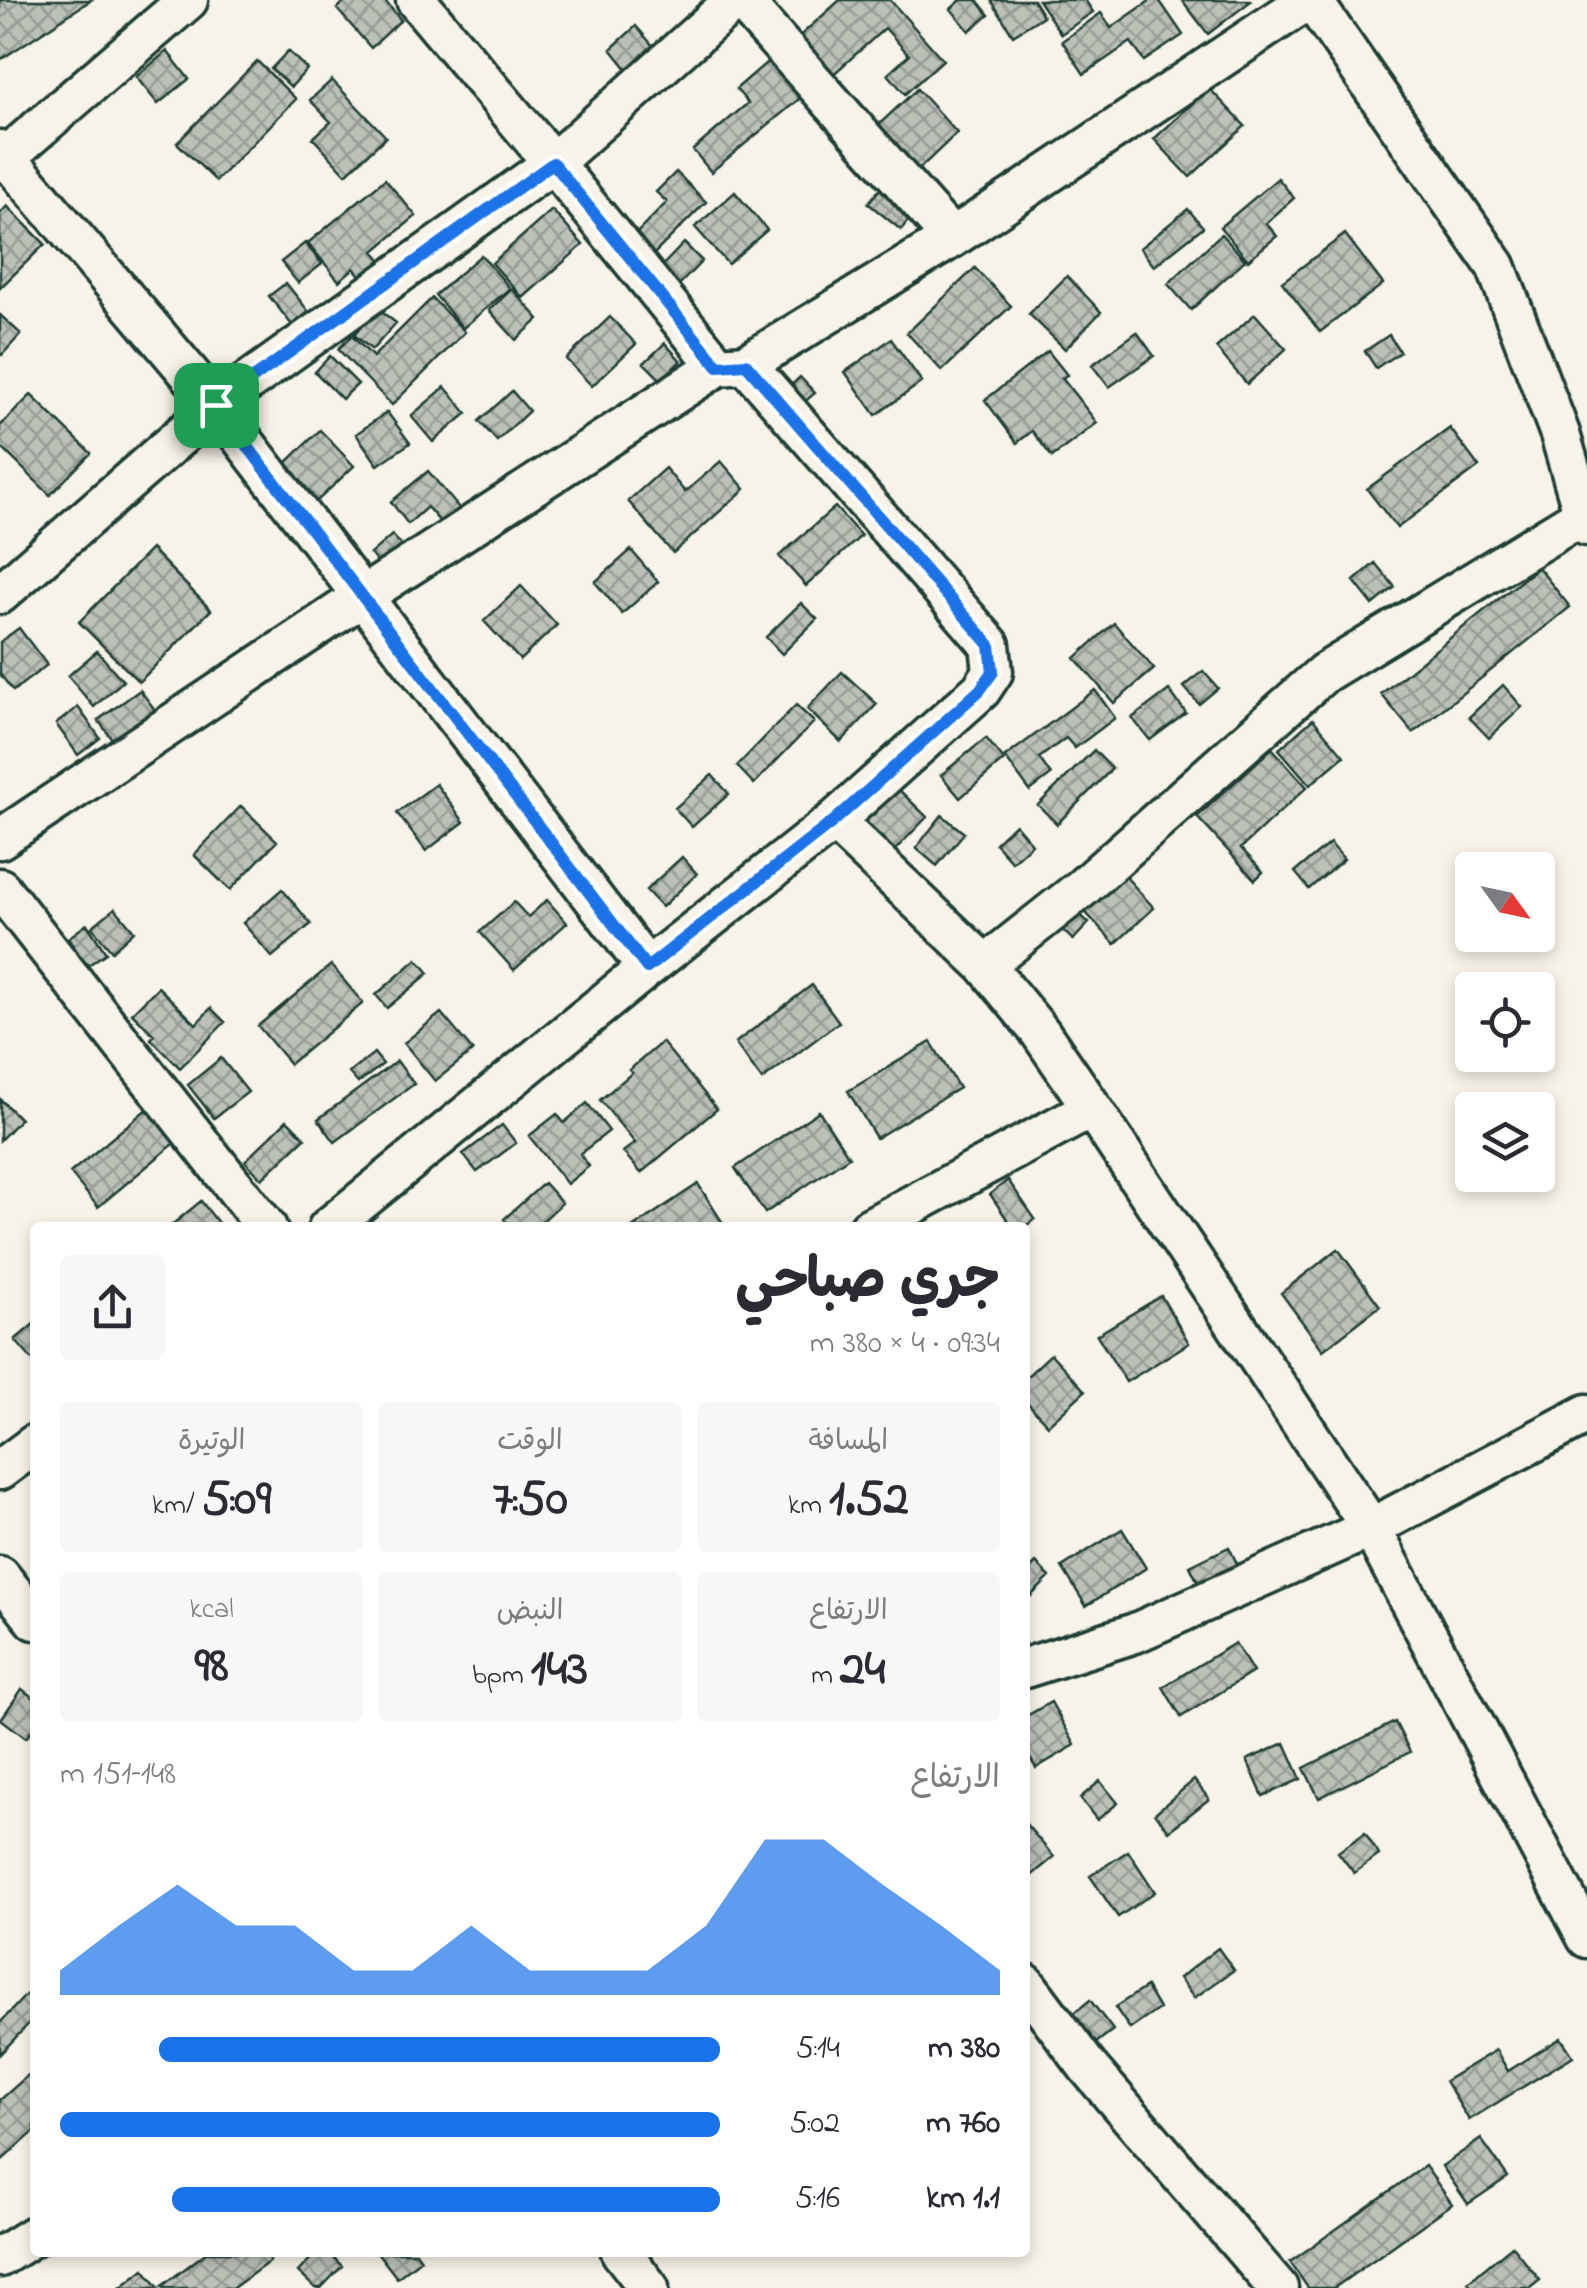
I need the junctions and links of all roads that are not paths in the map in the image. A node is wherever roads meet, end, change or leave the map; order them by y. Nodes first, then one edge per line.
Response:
1 (188, 0) edge
2 (416, 0) edge
3 (740, 0) edge
4 (1310, 0) edge
5 (2, 156) edge
6 (553, 163) junction
7 (952, 238) junction
8 (732, 365) junction
9 (216, 405) junction
10 (1585, 520) edge
11 (0, 594) edge
12 (363, 596) junction
13 (834, 821) junction
14 (0, 839) edge
15 (0, 888) edge
16 (985, 965) junction
17 (647, 968) junction
18 (1092, 1108) junction
19 (261, 1222) edge
20 (335, 1222) edge
21 (880, 1222) edge
22 (1587, 1414) edge
23 (30, 1448) edge
24 (0, 1470) edge
25 (1371, 1528) junction
26 (0, 1576) edge
27 (30, 1614) edge
28 (1030, 1666) edge
29 (1587, 1938) edge
30 (1030, 1989) edge
31 (30, 2238) edge
32 (0, 2257) edge
33 (625, 2257) edge
34 (649, 2288) edge
35 (1278, 2288) edge

1 - 5 street
2 - 6 street
3 - 6 street
3 - 7 street
4 - 7 street
4 - 10 street
5 - 9 street
6 - 8 street
6 - 9 street
7 - 8 street
8 - 12 street
8 - 13 street
9 - 11 street
9 - 12 street
10 - 16 street
12 - 14 street
12 - 17 street
13 - 16 street
13 - 17 street
15 - 19 street
16 - 18 street
17 - 20 street
18 - 21 street
18 - 25 street
22 - 25 street
23 - 24 street
25 - 28 street
25 - 29 street
26 - 27 street
30 - 35 street
31 - 32 street
33 - 34 street

